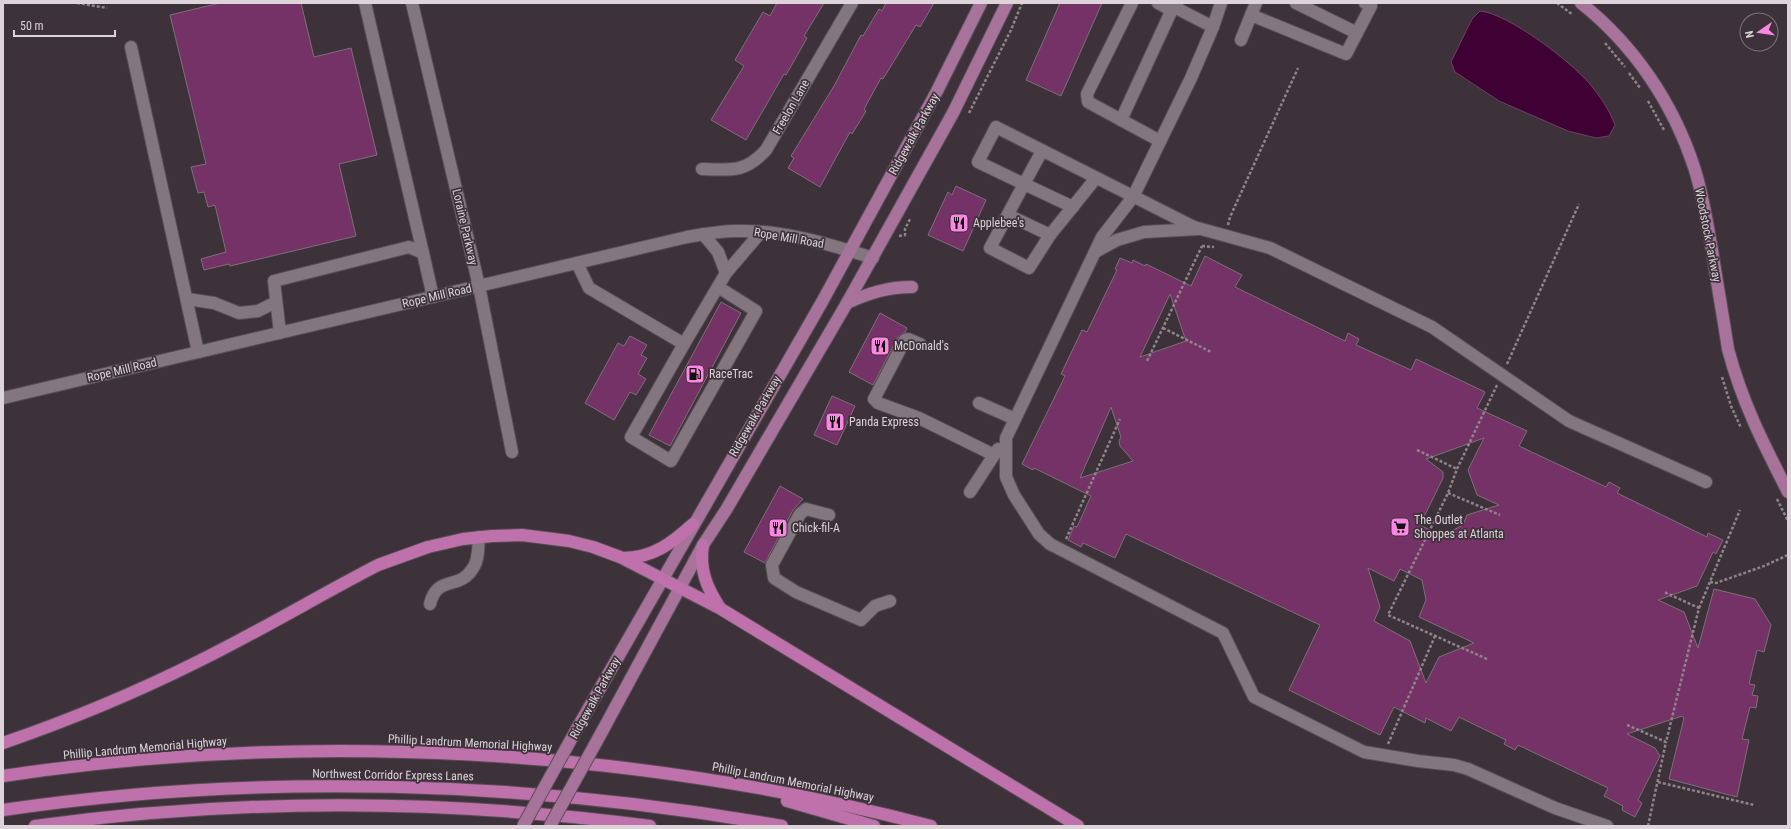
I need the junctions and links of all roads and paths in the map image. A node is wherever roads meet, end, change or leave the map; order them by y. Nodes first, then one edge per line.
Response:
1 (77, 3) edge
2 (365, 3) edge
3 (412, 3) edge
4 (852, 3) edge
5 (981, 3) edge
6 (1007, 3) edge
7 (1132, 3) edge
8 (1158, 3) edge
9 (1221, 3) edge
10 (1256, 3) edge
11 (1296, 3) edge
12 (1557, 3) edge
13 (1581, 3) edge
14 (1174, 5) edge
15 (1368, 5) edge
16 (107, 8) dead end
17 (1251, 15) junction
18 (1575, 16) dead end
19 (1213, 27) junction
20 (1357, 33) junction
21 (1241, 40) dead end
22 (1604, 43) dead end
23 (131, 47) dead end
24 (1298, 68) dead end
25 (1641, 89) dead end
26 (1645, 95) dead end
27 (1121, 120) junction
28 (1667, 136) dead end
29 (1160, 141) junction
30 (1042, 151) junction
31 (702, 169) dead end
32 (1096, 178) junction
33 (1024, 184) junction
34 (1133, 197) junction
35 (1579, 204) dead end
36 (1073, 207) junction
37 (1008, 215) junction
38 (1205, 230) junction
39 (761, 232) junction
40 (703, 234) junction
41 (1050, 236) junction
42 (1226, 236) junction
43 (1202, 246) junction
44 (850, 250) junction
45 (1095, 252) junction
46 (423, 253) junction
47 (873, 258) junction
48 (577, 263) junction
49 (726, 273) junction
50 (480, 286) junction
51 (912, 286) dead end
52 (718, 287) junction
53 (433, 297) junction
54 (187, 299) junction
55 (276, 302) junction
56 (847, 303) junction
57 (1164, 328) junction
58 (280, 333) junction
59 (684, 344) junction
60 (920, 344) dead end
61 (198, 352) junction
62 (1211, 352) dead end
63 (1147, 361) dead end
64 (1502, 375) junction
65 (1721, 376) dead end
66 (3, 398) edge
67 (979, 403) dead end
68 (1015, 419) junction
69 (1120, 419) dead end
70 (1743, 431) dead end
71 (1006, 438) junction
72 (1417, 450) dead end
73 (512, 452) dead end
74 (994, 455) junction
75 (1457, 469) junction
76 (1706, 482) dead end
77 (970, 492) dead end
78 (1788, 492) edge
79 (1448, 493) junction
80 (1774, 495) dead end
81 (1740, 510) dead end
82 (829, 515) dead end
83 (1500, 515) dead end
84 (1788, 522) edge
85 (693, 524) junction
86 (479, 537) junction
87 (703, 546) junction
88 (1061, 550) junction
89 (1788, 555) edge
90 (620, 557) junction
91 (662, 579) junction
92 (1710, 582) junction
93 (680, 588) junction
94 (1664, 592) dead end
95 (890, 601) dead end
96 (430, 604) dead end
97 (1699, 608) junction
98 (721, 609) junction
99 (1435, 636) junction
100 (1487, 659) dead end
101 (1627, 725) dead end
102 (1666, 742) junction
103 (3, 743) edge
104 (1383, 756) junction
105 (3, 776) edge
106 (716, 781) junction
107 (1658, 782) junction
108 (1754, 805) dead end
109 (3, 810) edge
110 (34, 826) edge
111 (523, 826) edge
112 (550, 826) edge
113 (650, 826) edge
114 (782, 826) edge
115 (874, 826) edge
116 (931, 826) edge
117 (1078, 826) edge
118 (1607, 826) edge
119 (1648, 826) edge

1 - 16 path
2 - 46 street
3 - 50 street, Loraine Parkway
4 - 31 street, Freelon Lane
5 - 44 main road, Ridgewalk Parkway
6 - 47 main road, Ridgewalk Parkway
7 - 27 street
8 - 14 street
9 - 19 street
10 - 17 street
11 - 20 street
12 - 18 path
13 - 78 main road, Woodstock Parkway
14 - 19 street
14 - 27 street
15 - 20 street
17 - 20 street
17 - 21 street
19 - 29 street
22 - 25 path
23 - 54 street
24 - 42 path
26 - 28 path
27 - 29 street
29 - 34 street
30 - 32 street
30 - 33 street
30 - 33 street
32 - 34 street
32 - 36 street
33 - 36 street
33 - 37 street
34 - 38 street
34 - 45 street
35 - 64 path
36 - 41 street
37 - 41 street
37 - 41 street
38 - 42 street
38 - 43 path
38 - 45 street
39 - 40 street, Rope Mill Road
39 - 44 street, Rope Mill Road
39 - 49 street
40 - 48 street, Rope Mill Road
40 - 49 street
42 - 43 path
42 - 64 street
43 - 57 path
44 - 47 street, Rope Mill Road
44 - 85 main road, Ridgewalk Parkway
45 - 68 street
46 - 53 street
46 - 55 street
47 - 56 main road, Ridgewalk Parkway
48 - 50 street, Rope Mill Road
48 - 59 street
49 - 52 street
50 - 53 street, Rope Mill Road
50 - 73 street, Loraine Parkway
51 - 56 main road
52 - 59 street
52 - 59 street
53 - 58 street, Rope Mill Road
54 - 55 street
54 - 61 street
55 - 58 street
56 - 87 main road, Ridgewalk Parkway
57 - 62 path
57 - 63 path
58 - 61 street, Rope Mill Road
60 - 74 street
61 - 66 street, Rope Mill Road
64 - 75 path
64 - 76 street
65 - 70 path
67 - 68 street
68 - 71 street
69 - 88 path
71 - 74 street
71 - 88 street
72 - 75 path
74 - 77 street
75 - 79 path
79 - 83 path
79 - 99 path
80 - 84 path
81 - 92 path
82 - 95 street
85 - 90 highway
85 - 91 main road, Ridgewalk Parkway
86 - 90 highway
86 - 96 street
86 - 103 highway
87 - 93 main road, Ridgewalk Parkway
87 - 98 highway
88 - 104 street
89 - 92 path
90 - 91 highway
91 - 93 highway
91 - 111 main road, Ridgewalk Parkway, bridge
92 - 97 path
93 - 98 highway
93 - 112 main road, Ridgewalk Parkway, bridge
94 - 97 path
97 - 102 path
98 - 117 highway
99 - 100 path
99 - 104 path
101 - 102 path
102 - 107 path
104 - 118 street
105 - 106 highway, Phillip Landrum Memorial Highway
106 - 115 highway
106 - 116 highway, Phillip Landrum Memorial Highway
107 - 108 path
107 - 119 path
109 - 114 highway, Northwest Corridor Express Lanes
110 - 113 highway

